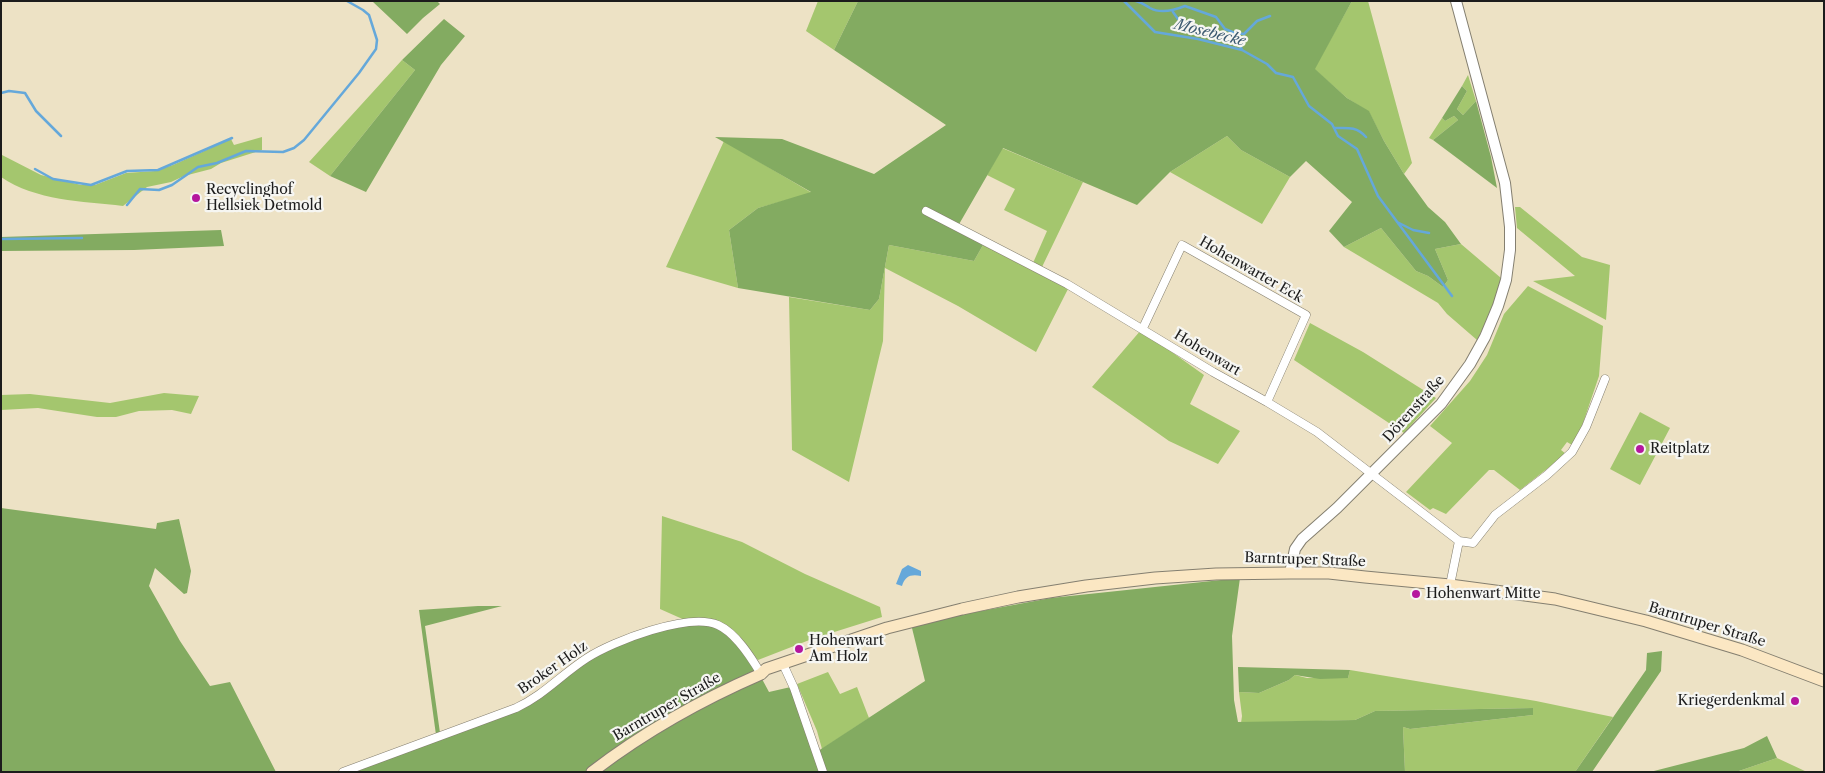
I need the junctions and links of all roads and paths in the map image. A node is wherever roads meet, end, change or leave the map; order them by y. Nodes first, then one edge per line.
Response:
1 (1456, 1) edge
2 (926, 211) dead end
3 (1143, 328) junction
4 (1605, 379) dead end
5 (1267, 402) junction
6 (1371, 475) junction
7 (1459, 541) junction
8 (1290, 573) junction
9 (1450, 585) junction
10 (783, 664) junction
11 (761, 674) junction
12 (1824, 681) edge
13 (343, 772) edge
14 (592, 772) edge
15 (823, 772) edge

1 - 6 street, Dörenstraße
2 - 3 street, Hohenwart
3 - 5 street, Hohenwart
3 - 5 street, Hohenwarter Eck
4 - 7 street
5 - 6 street, Hohenwart
6 - 7 street, Hohenwart
6 - 8 street, Dörenstraße
7 - 9 street
8 - 9 main road, Barntruper Straße
8 - 10 main road, Barntruper Straße
9 - 12 main road, Barntruper Straße
10 - 11 main road, Barntruper Straße
10 - 15 street
11 - 13 street, Broker Holz
11 - 14 main road, Barntruper Straße

